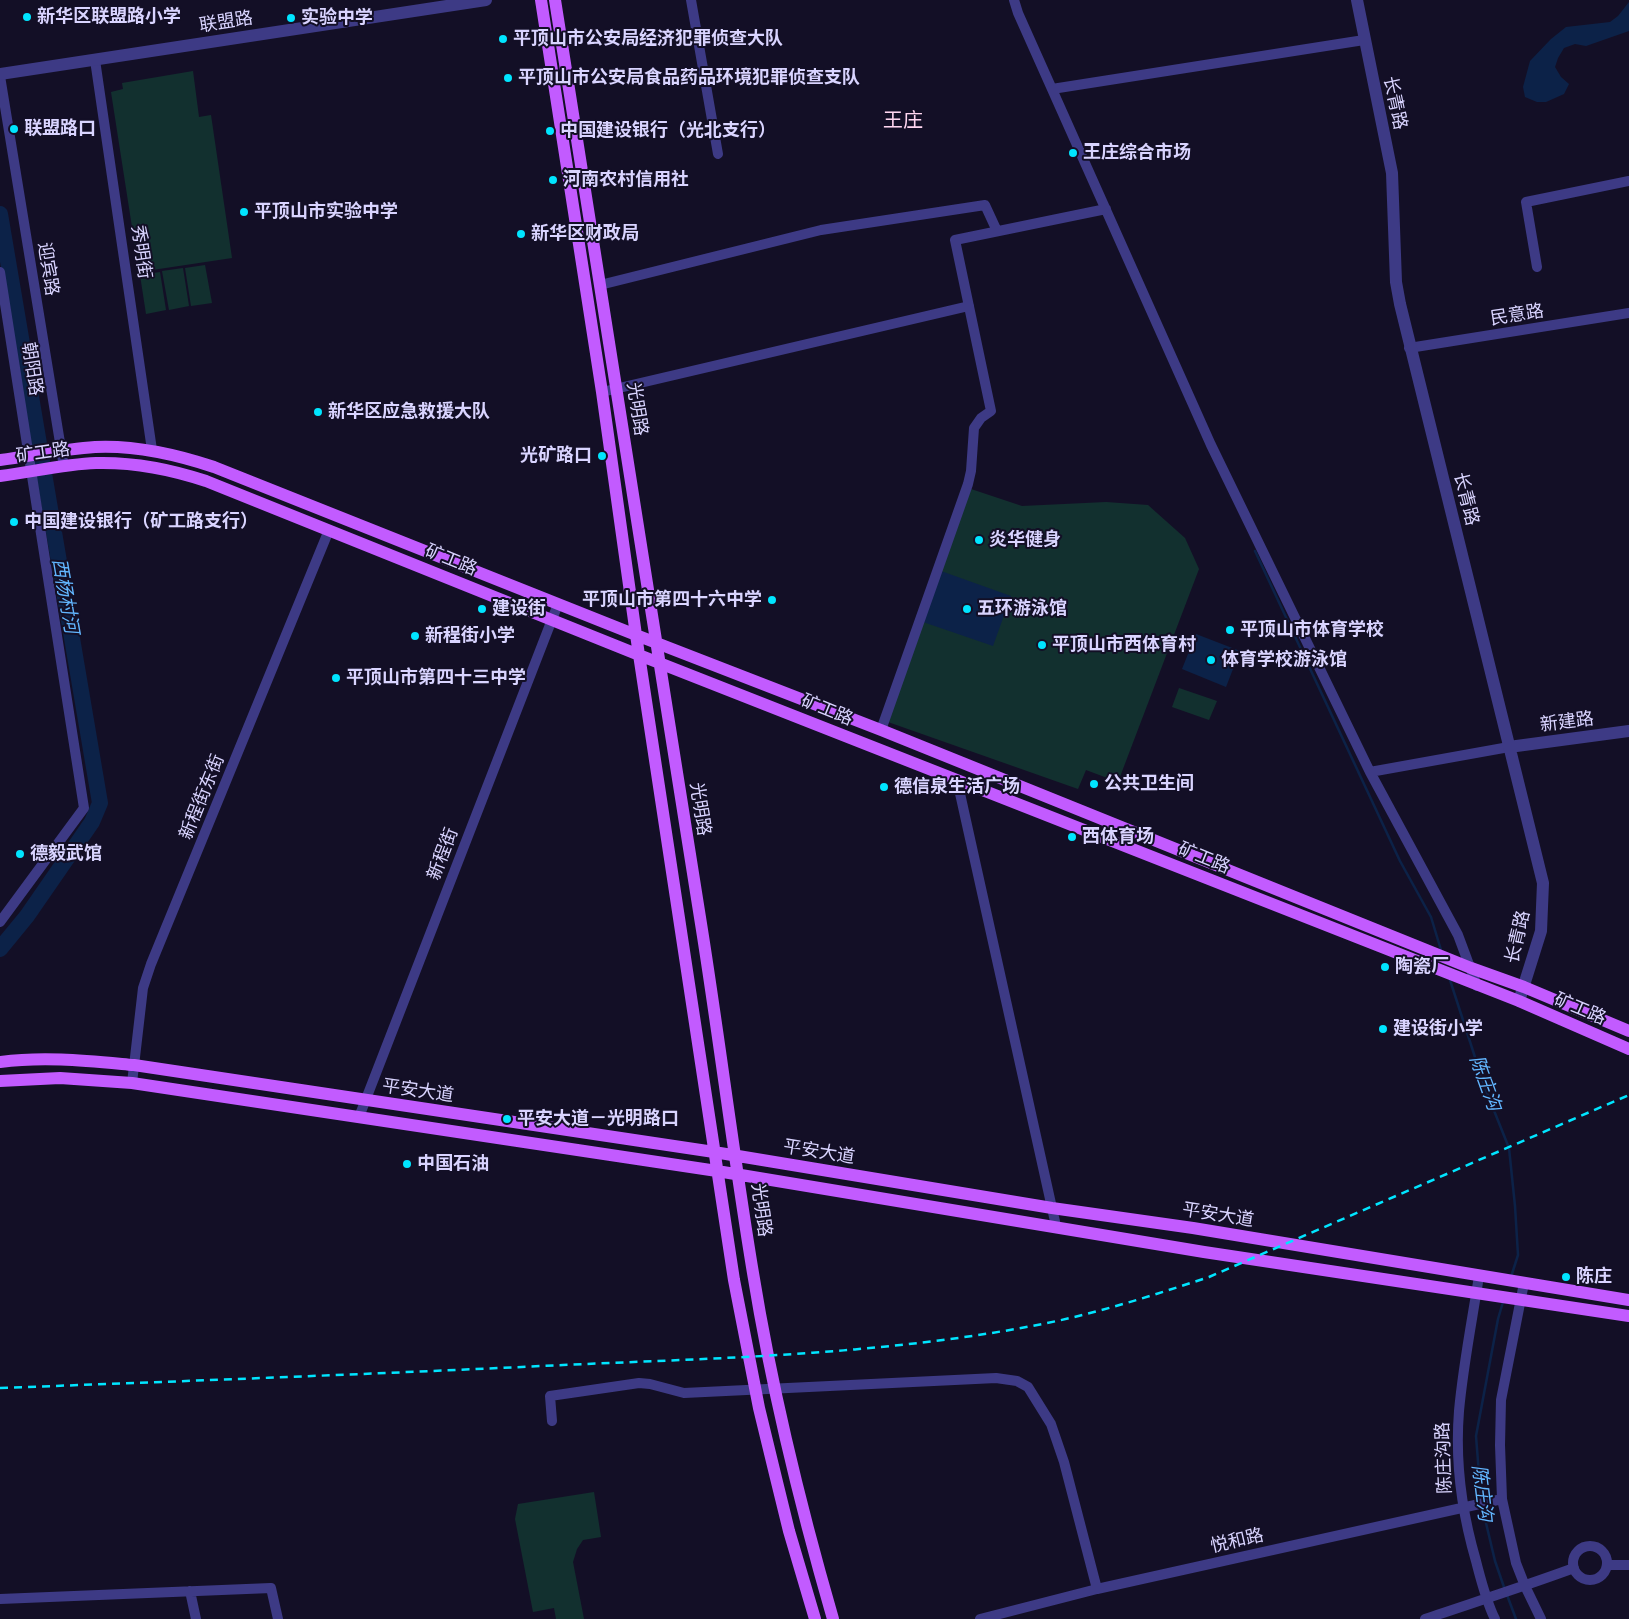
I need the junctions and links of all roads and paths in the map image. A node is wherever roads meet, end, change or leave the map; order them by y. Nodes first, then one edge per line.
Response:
1 (486, 0) edge
2 (541, 0) edge
3 (556, 0) edge
4 (692, 0) edge
5 (1014, 0) edge
6 (1358, 0) edge
7 (1364, 40) junction
8 (95, 60) junction
9 (0, 75) edge
10 (1052, 89) junction
11 (718, 154) dead end
12 (1629, 181) edge
13 (1106, 209) junction
14 (997, 231) junction
15 (1537, 266) dead end
16 (0, 272) edge
17 (600, 285) junction
18 (969, 306) junction
19 (1629, 313) edge
20 (1409, 348) junction
21 (616, 388) junction
22 (602, 392) junction
23 (152, 450) junction
24 (56, 452) junction
25 (30, 456) junction
26 (0, 460) edge
27 (59, 468) junction
28 (33, 472) junction
29 (0, 476) edge
30 (329, 530) junction
31 (558, 604) junction
32 (552, 619) junction
33 (636, 635) junction
34 (656, 643) junction
35 (639, 655) junction
36 (660, 662) junction
37 (881, 730) junction
38 (1629, 731) edge
39 (1509, 747) junction
40 (1370, 772) junction
41 (958, 780) junction
42 (0, 922) edge
43 (1466, 966) junction
44 (1471, 984) junction
45 (1524, 987) junction
46 (1519, 1002) junction
47 (1629, 1031) edge
48 (1629, 1049) edge
49 (0, 1062) edge
50 (134, 1066) junction
51 (0, 1081) edge
52 (132, 1083) junction
53 (365, 1100) junction
54 (359, 1117) junction
55 (714, 1152) junction
56 (736, 1156) junction
57 (717, 1171) junction
58 (738, 1174) junction
59 (1052, 1208) junction
60 (1056, 1226) junction
61 (1483, 1276) junction
62 (1519, 1283) junction
63 (1481, 1293) junction
64 (1516, 1298) junction
65 (1629, 1300) edge
66 (1629, 1316) edge
67 (552, 1421) dead end
68 (1497, 1500) junction
69 (1465, 1506) junction
70 (1608, 1565) junction
71 (1629, 1565) edge
72 (1574, 1568) junction
73 (1521, 1587) junction
74 (1097, 1589) junction
75 (190, 1591) junction
76 (1489, 1597) junction
77 (0, 1599) edge
78 (196, 1619) edge
79 (278, 1619) edge
80 (814, 1619) edge
81 (833, 1619) edge
82 (980, 1619) edge
83 (1425, 1619) edge
84 (1495, 1619) edge
85 (1541, 1619) edge

1 - 8 street, 联盟路
2 - 22 main road, 光明路
3 - 17 main road, 光明路
4 - 11 street
5 - 10 street
6 - 7 street, 长青路
7 - 10 street
7 - 20 street, 长青路
8 - 9 street, 联盟路
8 - 23 street, 秀明街
9 - 24 street, 迎宾路
10 - 13 street
12 - 15 street
13 - 14 street
13 - 40 street
14 - 17 street
14 - 18 street
16 - 25 street, 朝阳路
17 - 21 main road, 光明路
18 - 21 street
18 - 37 street
19 - 20 street, 民意路
20 - 39 street, 长青路
21 - 22 street
21 - 34 main road, 光明路
22 - 33 main road, 光明路
23 - 24 main road, 矿工路
23 - 31 main road, 矿工路
24 - 25 main road, 矿工路
24 - 27 street, 迎宾路
25 - 26 main road, 矿工路
25 - 28 street, 朝阳路
27 - 28 main road, 矿工路
27 - 30 main road, 矿工路
28 - 29 main road, 矿工路
28 - 42 street, 朝阳路
30 - 32 main road, 矿工路
30 - 50 street, 新程街东街
31 - 32 street, 新程街
31 - 33 main road, 矿工路
32 - 35 main road, 矿工路
32 - 53 street, 新程街
33 - 34 main road, 矿工路
33 - 35 main road, 光明路
34 - 36 main road, 光明路
34 - 37 main road, 矿工路
35 - 36 main road, 矿工路
35 - 55 main road, 光明路
36 - 41 main road, 矿工路
36 - 56 main road, 光明路
37 - 43 main road, 矿工路
38 - 39 street, 新建路
39 - 40 street
39 - 45 street, 长青路
40 - 43 street
41 - 44 main road, 矿工路
41 - 59 street
43 - 44 street
43 - 45 main road, 矿工路
44 - 46 main road, 矿工路
45 - 46 street, 长青路
45 - 47 main road, 矿工路
46 - 48 main road, 矿工路
49 - 50 main road, 平安大道
50 - 52 street, 新程街东街
50 - 53 main road, 平安大道
51 - 52 main road, 平安大道
52 - 54 main road, 平安大道
53 - 54 street, 新程街
53 - 55 main road, 平安大道
54 - 57 main road, 平安大道
55 - 56 main road, 平安大道
55 - 57 main road, 光明路
56 - 58 main road, 光明路
56 - 59 main road, 平安大道
57 - 58 main road, 平安大道
57 - 80 main road, 光明路
58 - 60 main road, 平安大道
58 - 81 main road, 光明路
59 - 60 street
59 - 61 main road, 平安大道
60 - 63 main road, 平安大道
61 - 62 main road, 平安大道
61 - 63 street, 陈庄沟路
62 - 64 street
62 - 65 main road, 平安大道
63 - 64 main road, 平安大道
63 - 69 street, 陈庄沟路
64 - 66 main road, 平安大道
64 - 68 street
67 - 74 street
68 - 69 street, 悦和路
68 - 73 street
69 - 74 street, 悦和路
69 - 76 street, 陈庄沟路
70 - 71 street
70 - 72 street
70 - 72 street
72 - 73 street
73 - 76 street
73 - 85 street
74 - 82 street, 悦和路
75 - 77 street
75 - 78 street
75 - 79 street
76 - 83 street
76 - 84 street, 陈庄沟路

